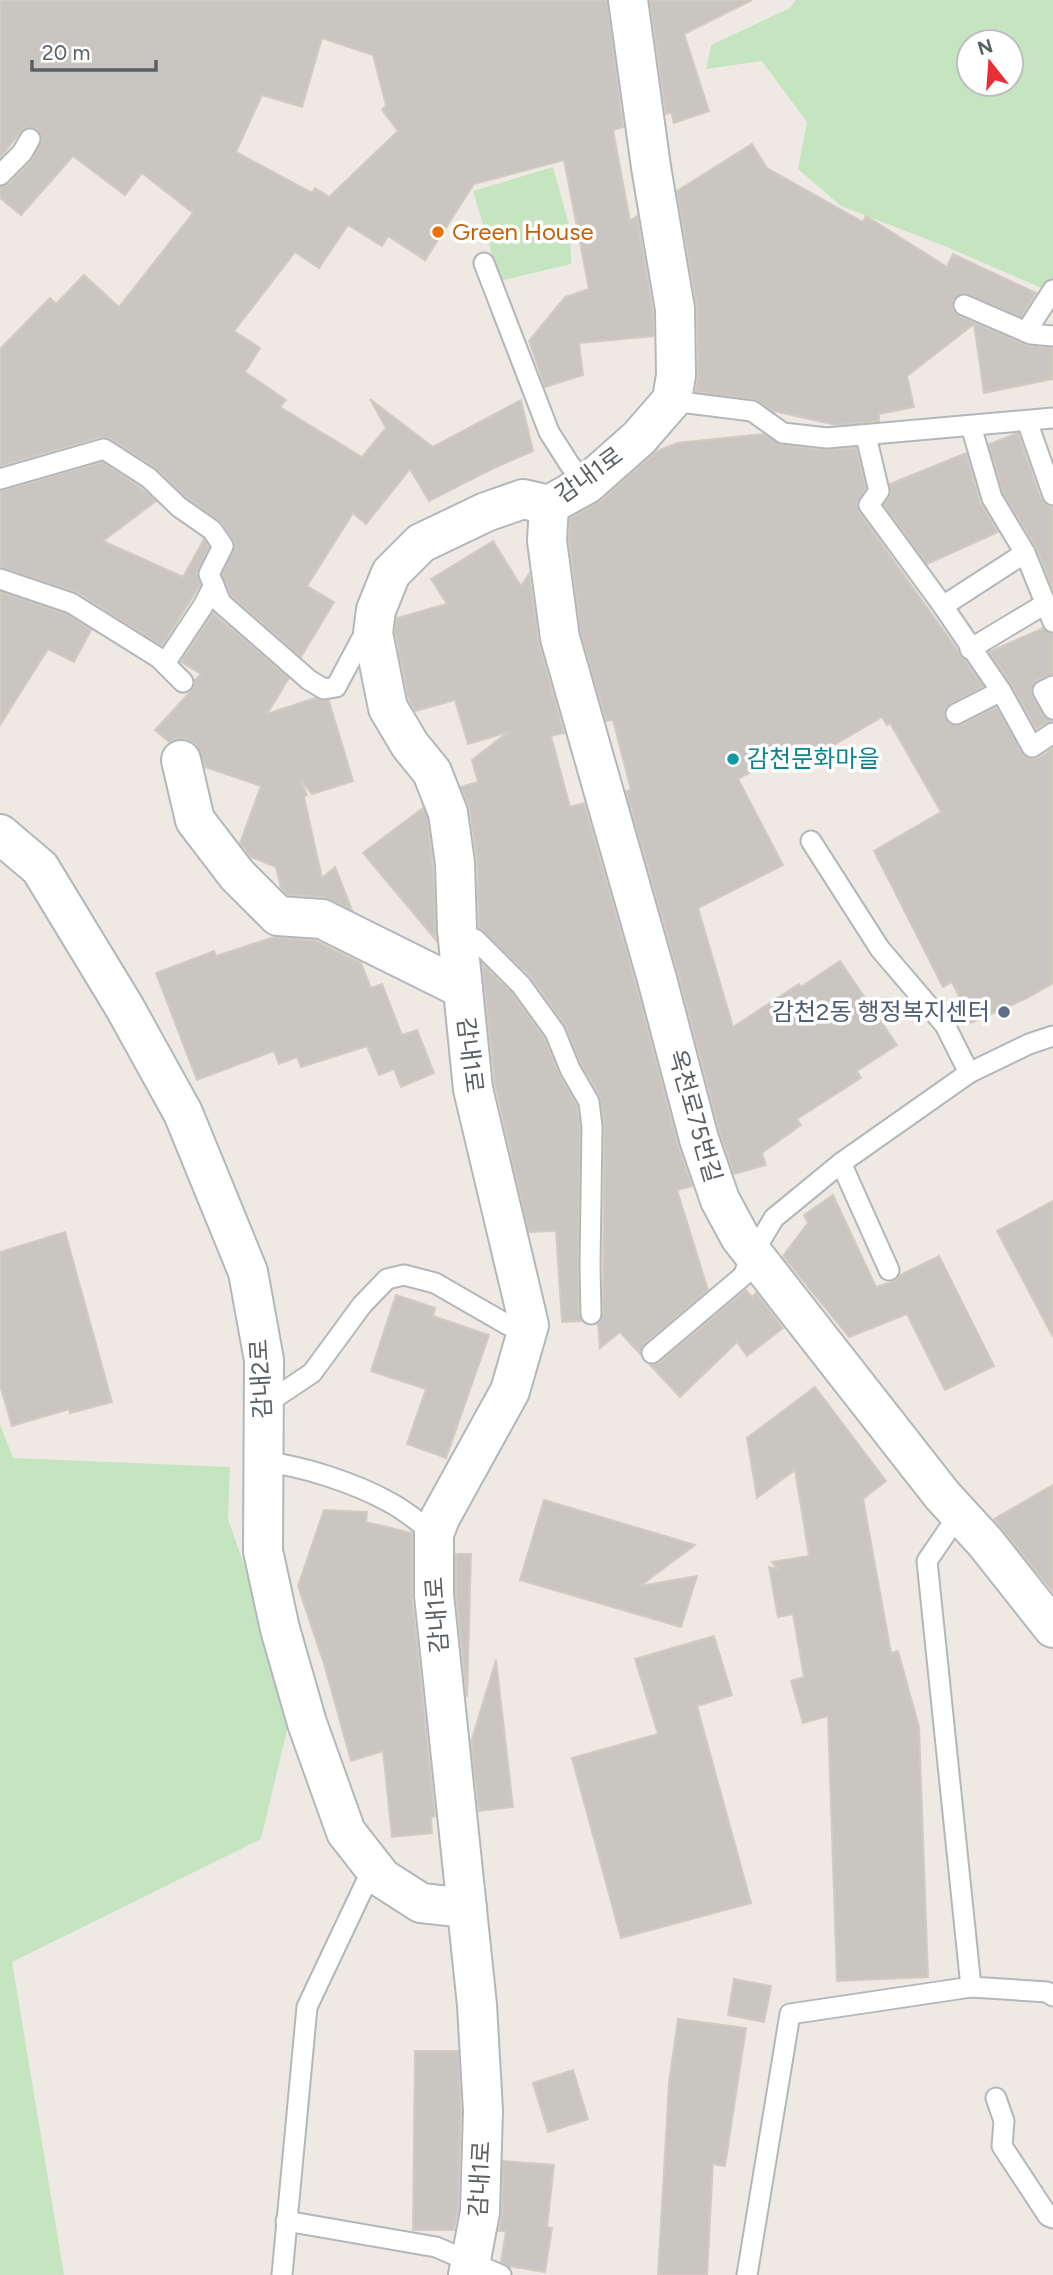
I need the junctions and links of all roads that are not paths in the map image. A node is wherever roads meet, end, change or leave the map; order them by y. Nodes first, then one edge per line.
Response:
1 (628, 0) edge
2 (30, 139) dead end
3 (0, 175) edge
4 (484, 263) dead end
5 (1053, 290) edge
6 (964, 305) dead end
7 (1026, 332) junction
8 (1053, 336) edge
9 (673, 393) junction
10 (1053, 418) edge
11 (1027, 421) junction
12 (971, 426) junction
13 (866, 436) junction
14 (0, 479) edge
15 (587, 484) junction
16 (1053, 495) edge
17 (549, 505) junction
18 (1025, 554) junction
19 (0, 579) edge
20 (214, 585) junction
21 (1045, 604) junction
22 (943, 606) junction
23 (1053, 622) edge
24 (373, 633) junction
25 (970, 649) junction
26 (166, 663) junction
27 (183, 682) dead end
28 (1053, 686) edge
29 (1001, 691) junction
30 (1053, 709) edge
31 (956, 714) dead end
32 (1053, 733) edge
33 (181, 760) dead end
34 (0, 834) edge
35 (811, 841) dead end
36 (457, 930) junction
37 (463, 989) junction
38 (1053, 1036) edge
39 (969, 1073) junction
40 (841, 1163) junction
41 (753, 1253) junction
42 (889, 1270) dead end
43 (591, 1314) dead end
44 (529, 1325) junction
45 (652, 1353) dead end
46 (264, 1396) junction
47 (264, 1462) junction
48 (960, 1514) junction
49 (435, 1534) junction
50 (1053, 1628) edge
51 (375, 1868) junction
52 (467, 1908) junction
53 (971, 1987) junction
54 (1053, 1996) edge
55 (996, 2098) dead end
56 (1053, 2218) edge
57 (286, 2221) junction
58 (480, 2271) edge
59 (282, 2275) edge
60 (747, 2275) edge

1 - 9 street, 감내1로
2 - 3 lane
4 - 15 lane
5 - 7 lane
6 - 7 lane
7 - 8 lane
9 - 13 lane
9 - 15 street, 감내1로
10 - 11 lane
11 - 12 lane
11 - 16 lane
12 - 13 lane
12 - 18 lane
13 - 22 lane
14 - 20 lane
15 - 17 street, 감내1로
17 - 24 street, 감내1로
17 - 41 street, 옥천로75번길
18 - 21 lane
18 - 22 lane
19 - 26 lane
20 - 24 lane
20 - 26 lane
21 - 23 lane
21 - 25 lane
22 - 25 lane
24 - 36 street, 감내1로
25 - 29 lane
26 - 27 lane
28 - 30 lane
29 - 31 lane
29 - 32 lane
33 - 37 street
34 - 46 street, 감내2로
35 - 39 lane
36 - 37 street, 감내1로
36 - 43 lane
37 - 44 street, 감내1로
38 - 39 lane
39 - 40 lane
40 - 41 lane
40 - 42 lane
41 - 45 lane
41 - 48 street, 옥천로75번길
44 - 46 lane
44 - 49 street, 감내1로
46 - 47 street, 감내2로
47 - 49 lane
47 - 51 street, 감내2로
48 - 50 street, 옥천로75번길
48 - 53 lane
49 - 52 street, 감내1로
51 - 52 street, 감내2로
51 - 57 lane
52 - 58 street, 감내1로
53 - 54 lane
53 - 60 lane
55 - 56 lane
57 - 58 lane
57 - 59 lane

